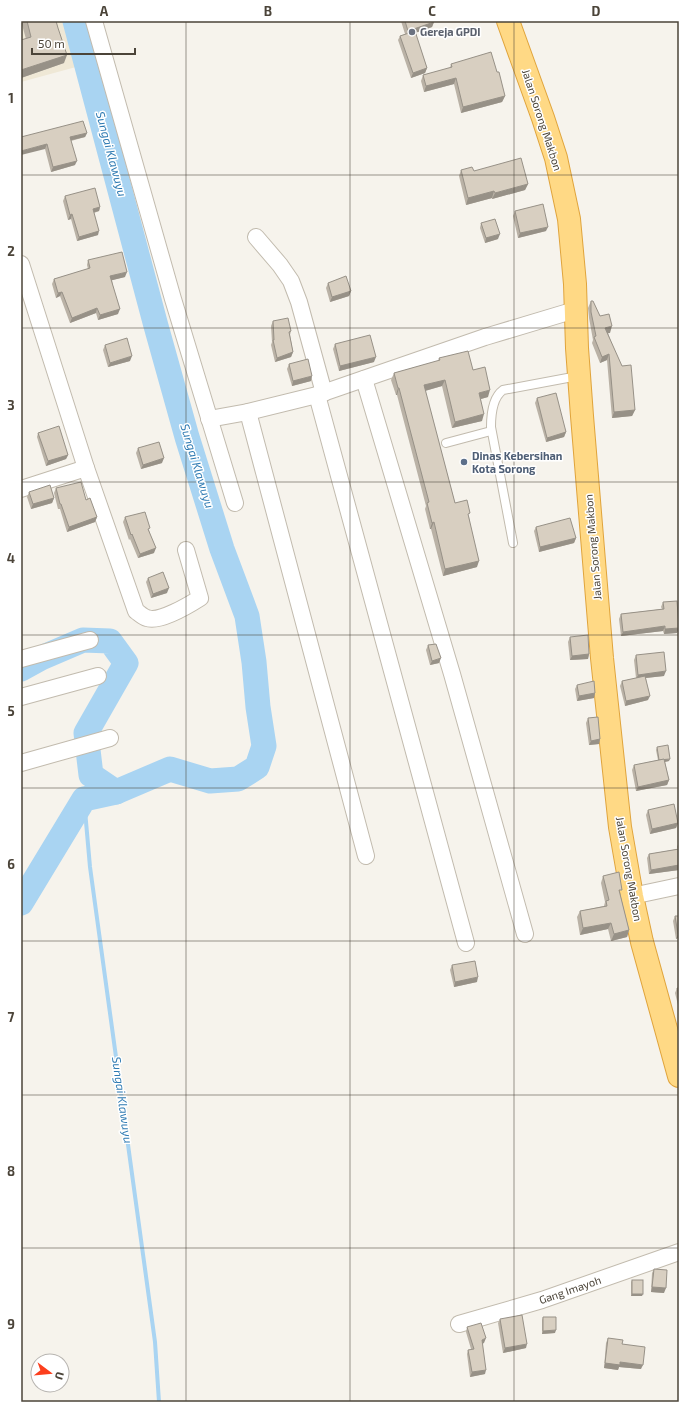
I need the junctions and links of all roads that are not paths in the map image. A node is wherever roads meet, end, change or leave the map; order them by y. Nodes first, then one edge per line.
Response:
1 (94, 21) edge
2 (508, 21) edge
3 (256, 237) dead end
4 (21, 265) edge
5 (575, 310) junction
6 (579, 376) junction
7 (364, 379) junction
8 (321, 394) junction
9 (248, 412) junction
10 (209, 419) junction
11 (491, 431) junction
12 (446, 443) dead end
13 (86, 468) junction
14 (21, 489) edge
15 (235, 503) dead end
16 (513, 543) dead end
17 (186, 550) dead end
18 (90, 640) dead end
19 (21, 659) edge
20 (98, 676) dead end
21 (21, 697) edge
22 (110, 738) dead end
23 (21, 763) edge
24 (366, 856) dead end
25 (679, 886) edge
26 (632, 896) junction
27 (525, 934) dead end
28 (466, 942) dead end
29 (674, 1041) edge
30 (679, 1076) edge
31 (679, 1252) edge
32 (459, 1324) dead end

1 - 10 street
2 - 5 highway, Jalan Sorong Makbon
3 - 8 street
4 - 13 street
5 - 6 highway, Jalan Sorong Makbon
5 - 7 street
6 - 11 lane
6 - 26 highway, Jalan Sorong Makbon
7 - 8 street
7 - 27 street
8 - 9 street
8 - 28 street
9 - 10 street
9 - 24 street
10 - 15 street
11 - 12 lane
11 - 16 lane
13 - 14 street
13 - 17 street
18 - 19 street
20 - 21 street
22 - 23 street
25 - 26 street
26 - 29 highway, Jalan Sorong Makbon
29 - 30 highway, Jalan Sorong Makbon
31 - 32 street, Gang Imayoh

